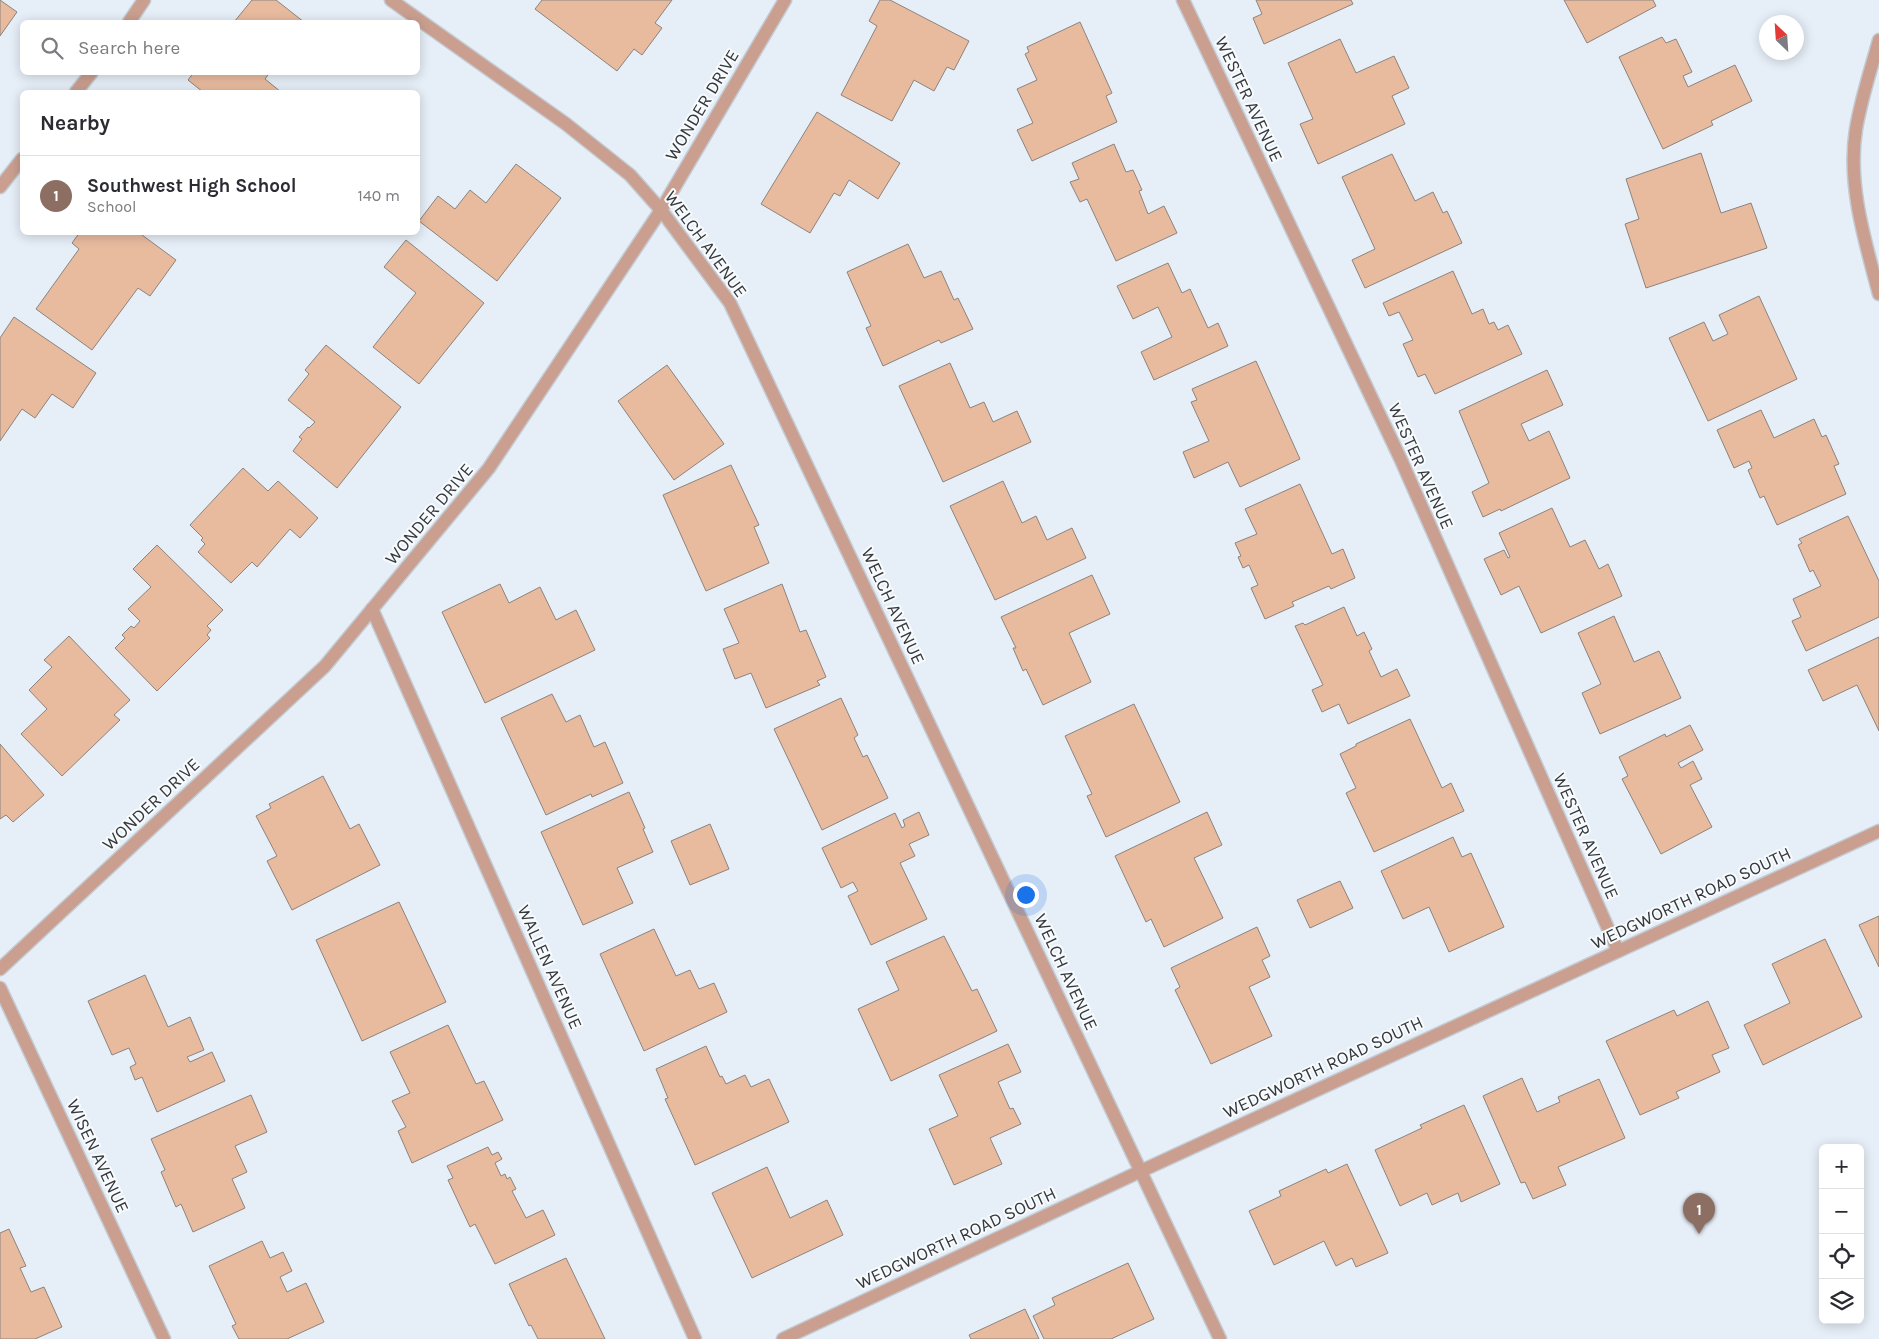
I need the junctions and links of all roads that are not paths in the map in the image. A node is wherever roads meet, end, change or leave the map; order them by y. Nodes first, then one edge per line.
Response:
1 (144, 0) edge
2 (391, 0) edge
3 (785, 0) edge
4 (1183, 0) edge
5 (130, 20) edge
6 (419, 20) edge
7 (420, 21) edge
8 (1879, 40) edge
9 (90, 75) edge
10 (78, 90) edge
11 (20, 162) edge
12 (0, 187) edge
13 (661, 210) junction
14 (1879, 294) edge
15 (372, 609) junction
16 (1879, 831) edge
17 (1618, 951) junction
18 (0, 969) edge
19 (0, 988) edge
20 (1141, 1171) junction
21 (164, 1339) edge
22 (696, 1339) edge
23 (783, 1339) edge
24 (1220, 1339) edge

1 - 5 street
2 - 6 street, WELCH AVENUE
3 - 13 street, WONDER DRIVE
4 - 17 street, WESTER AVENUE
7 - 13 street, WELCH AVENUE
8 - 14 street
9 - 10 street
11 - 12 street
13 - 15 street, WONDER DRIVE
13 - 20 street, WELCH AVENUE
15 - 18 street, WONDER DRIVE
15 - 22 street, WALLEN AVENUE
16 - 17 street, WEDGWORTH ROAD SOUTH
17 - 20 street, WEDGWORTH ROAD SOUTH
19 - 21 street, WISEN AVENUE
20 - 23 street, WEDGWORTH ROAD SOUTH
20 - 24 street, WELCH AVENUE

